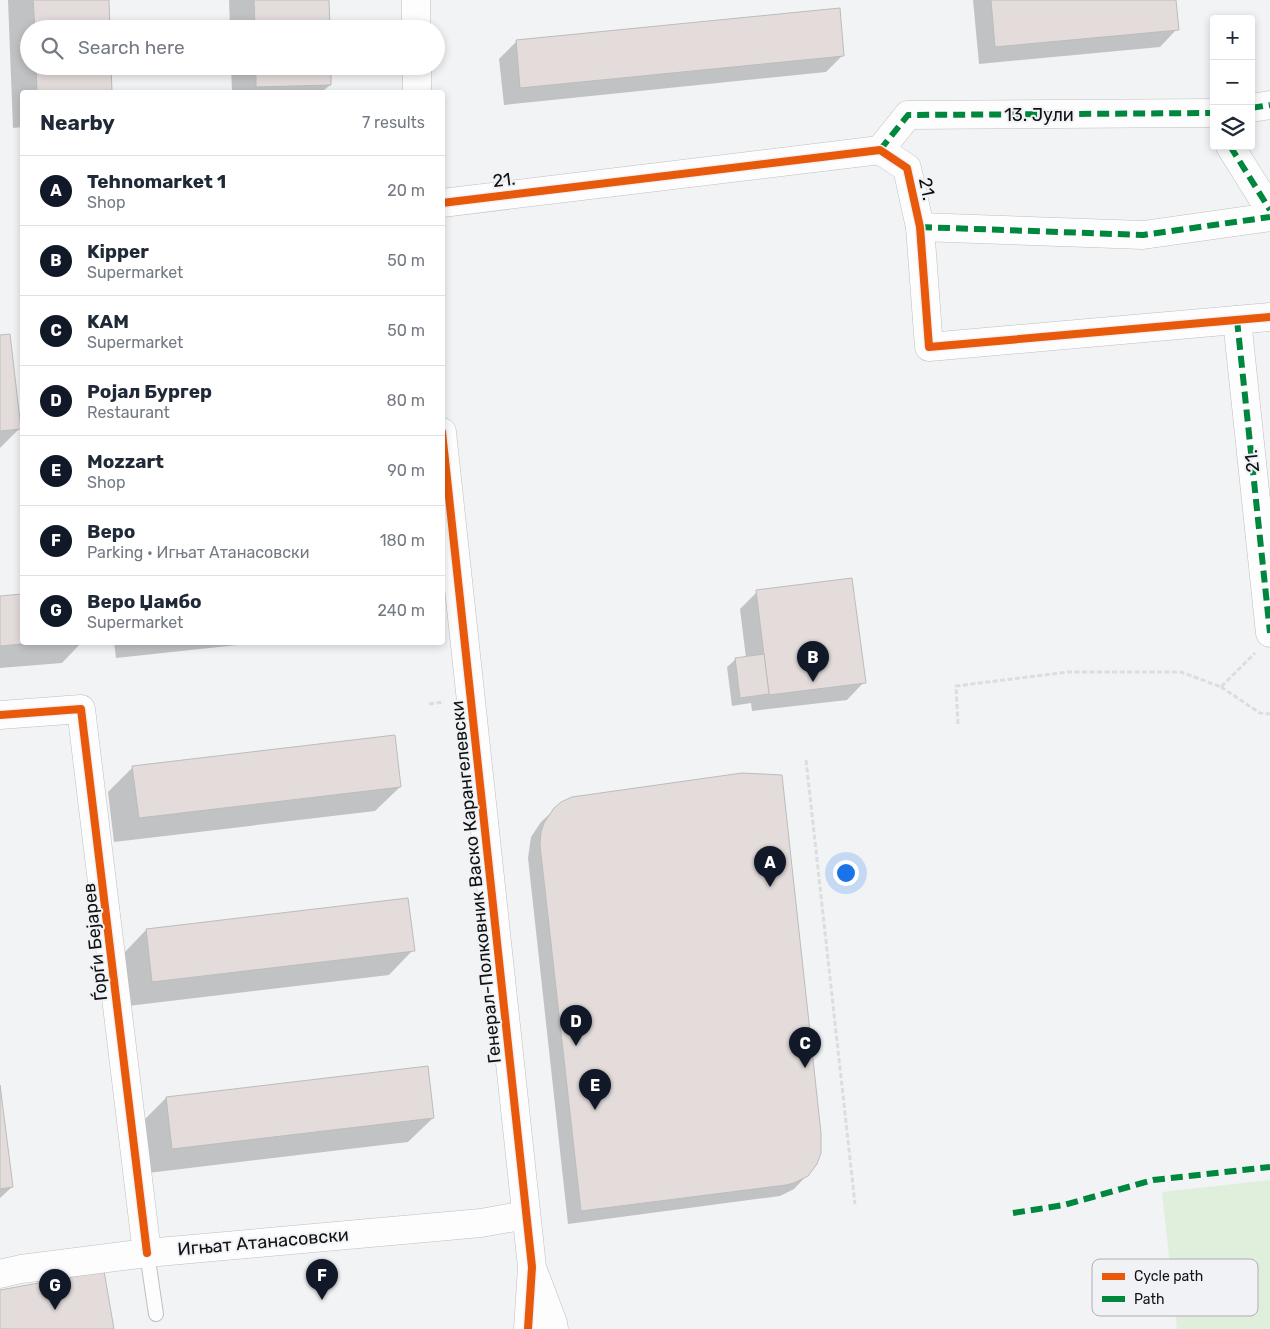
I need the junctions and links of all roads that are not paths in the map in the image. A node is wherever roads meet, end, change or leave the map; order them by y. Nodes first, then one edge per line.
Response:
1 (416, 0) edge
2 (416, 20) edge
3 (417, 75) edge
4 (417, 90) edge
5 (1270, 105) edge
6 (1255, 107) edge
7 (1210, 116) edge
8 (880, 150) junction
9 (1232, 150) edge
10 (445, 203) edge
11 (1270, 210) edge
12 (1270, 217) edge
13 (920, 227) junction
14 (1270, 317) edge
15 (1237, 320) junction
16 (445, 460) edge
17 (1263, 642) edge
18 (0, 715) edge
19 (526, 1214) junction
20 (147, 1253) junction
21 (532, 1267) junction
22 (0, 1274) edge
23 (156, 1314) dead end
24 (528, 1329) edge
25 (554, 1329) edge

1 - 2 street
3 - 4 street
5 - 6 street
7 - 8 street, 13. Јули
8 - 10 street, 21.
8 - 13 street, 21.
9 - 11 street
12 - 13 street, 21.
13 - 15 street, 21.
14 - 15 street, 21.
15 - 17 street, 21.
16 - 19 street, Генерал-Полковник Васко Карангелевски
18 - 20 street, Ѓорѓи Бејарев
19 - 20 street, Игњат Атанасовски
19 - 21 street, Генерал-Полковник Васко Карангелевски
20 - 22 street, Игњат Атанасовски
20 - 23 lane
21 - 24 street, Генерал-Полковник Васко Карангелевски
21 - 25 street, Генерал-Полковник Васко Карангелевски

